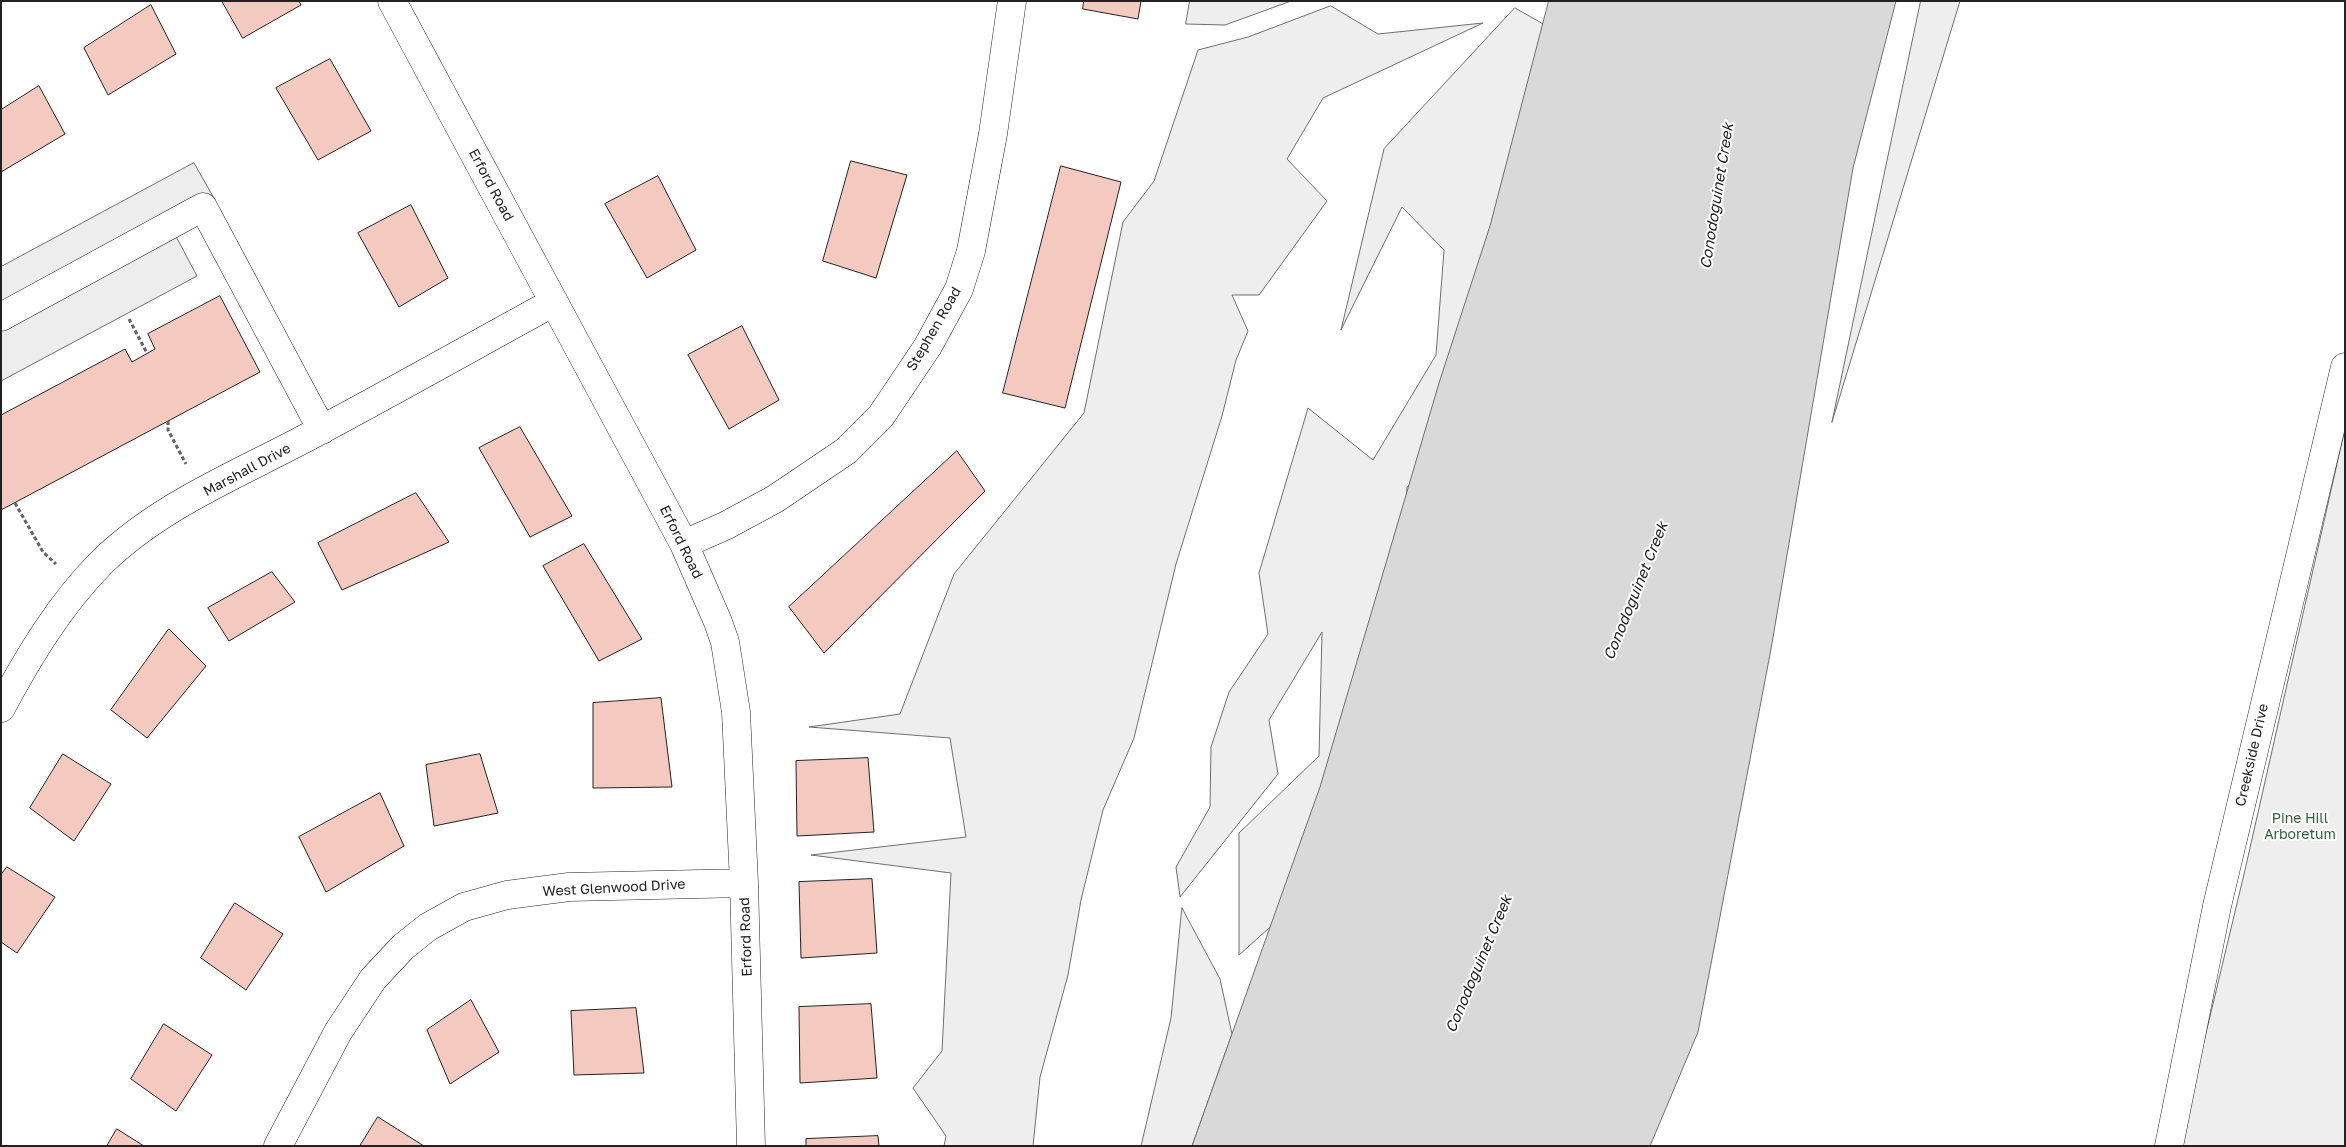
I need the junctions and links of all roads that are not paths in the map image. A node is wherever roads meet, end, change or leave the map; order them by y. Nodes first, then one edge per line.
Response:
1 (392, 1) edge
2 (1012, 1) edge
3 (554, 302) junction
4 (1, 317) edge
5 (2345, 367) edge
6 (322, 430) junction
7 (684, 544) junction
8 (1, 708) edge
9 (744, 883) junction
10 (278, 1146) edge
11 (751, 1146) edge
12 (2169, 1146) edge

1 - 3 street, Erford Road
2 - 7 street, Stephen Road
3 - 6 street, Marshall Drive
3 - 7 street, Erford Road
4 - 6 street
5 - 12 street, Creekside Drive
6 - 8 street, Marshall Drive
7 - 9 street, Erford Road
9 - 10 street, West Glenwood Drive
9 - 11 street, Erford Road

